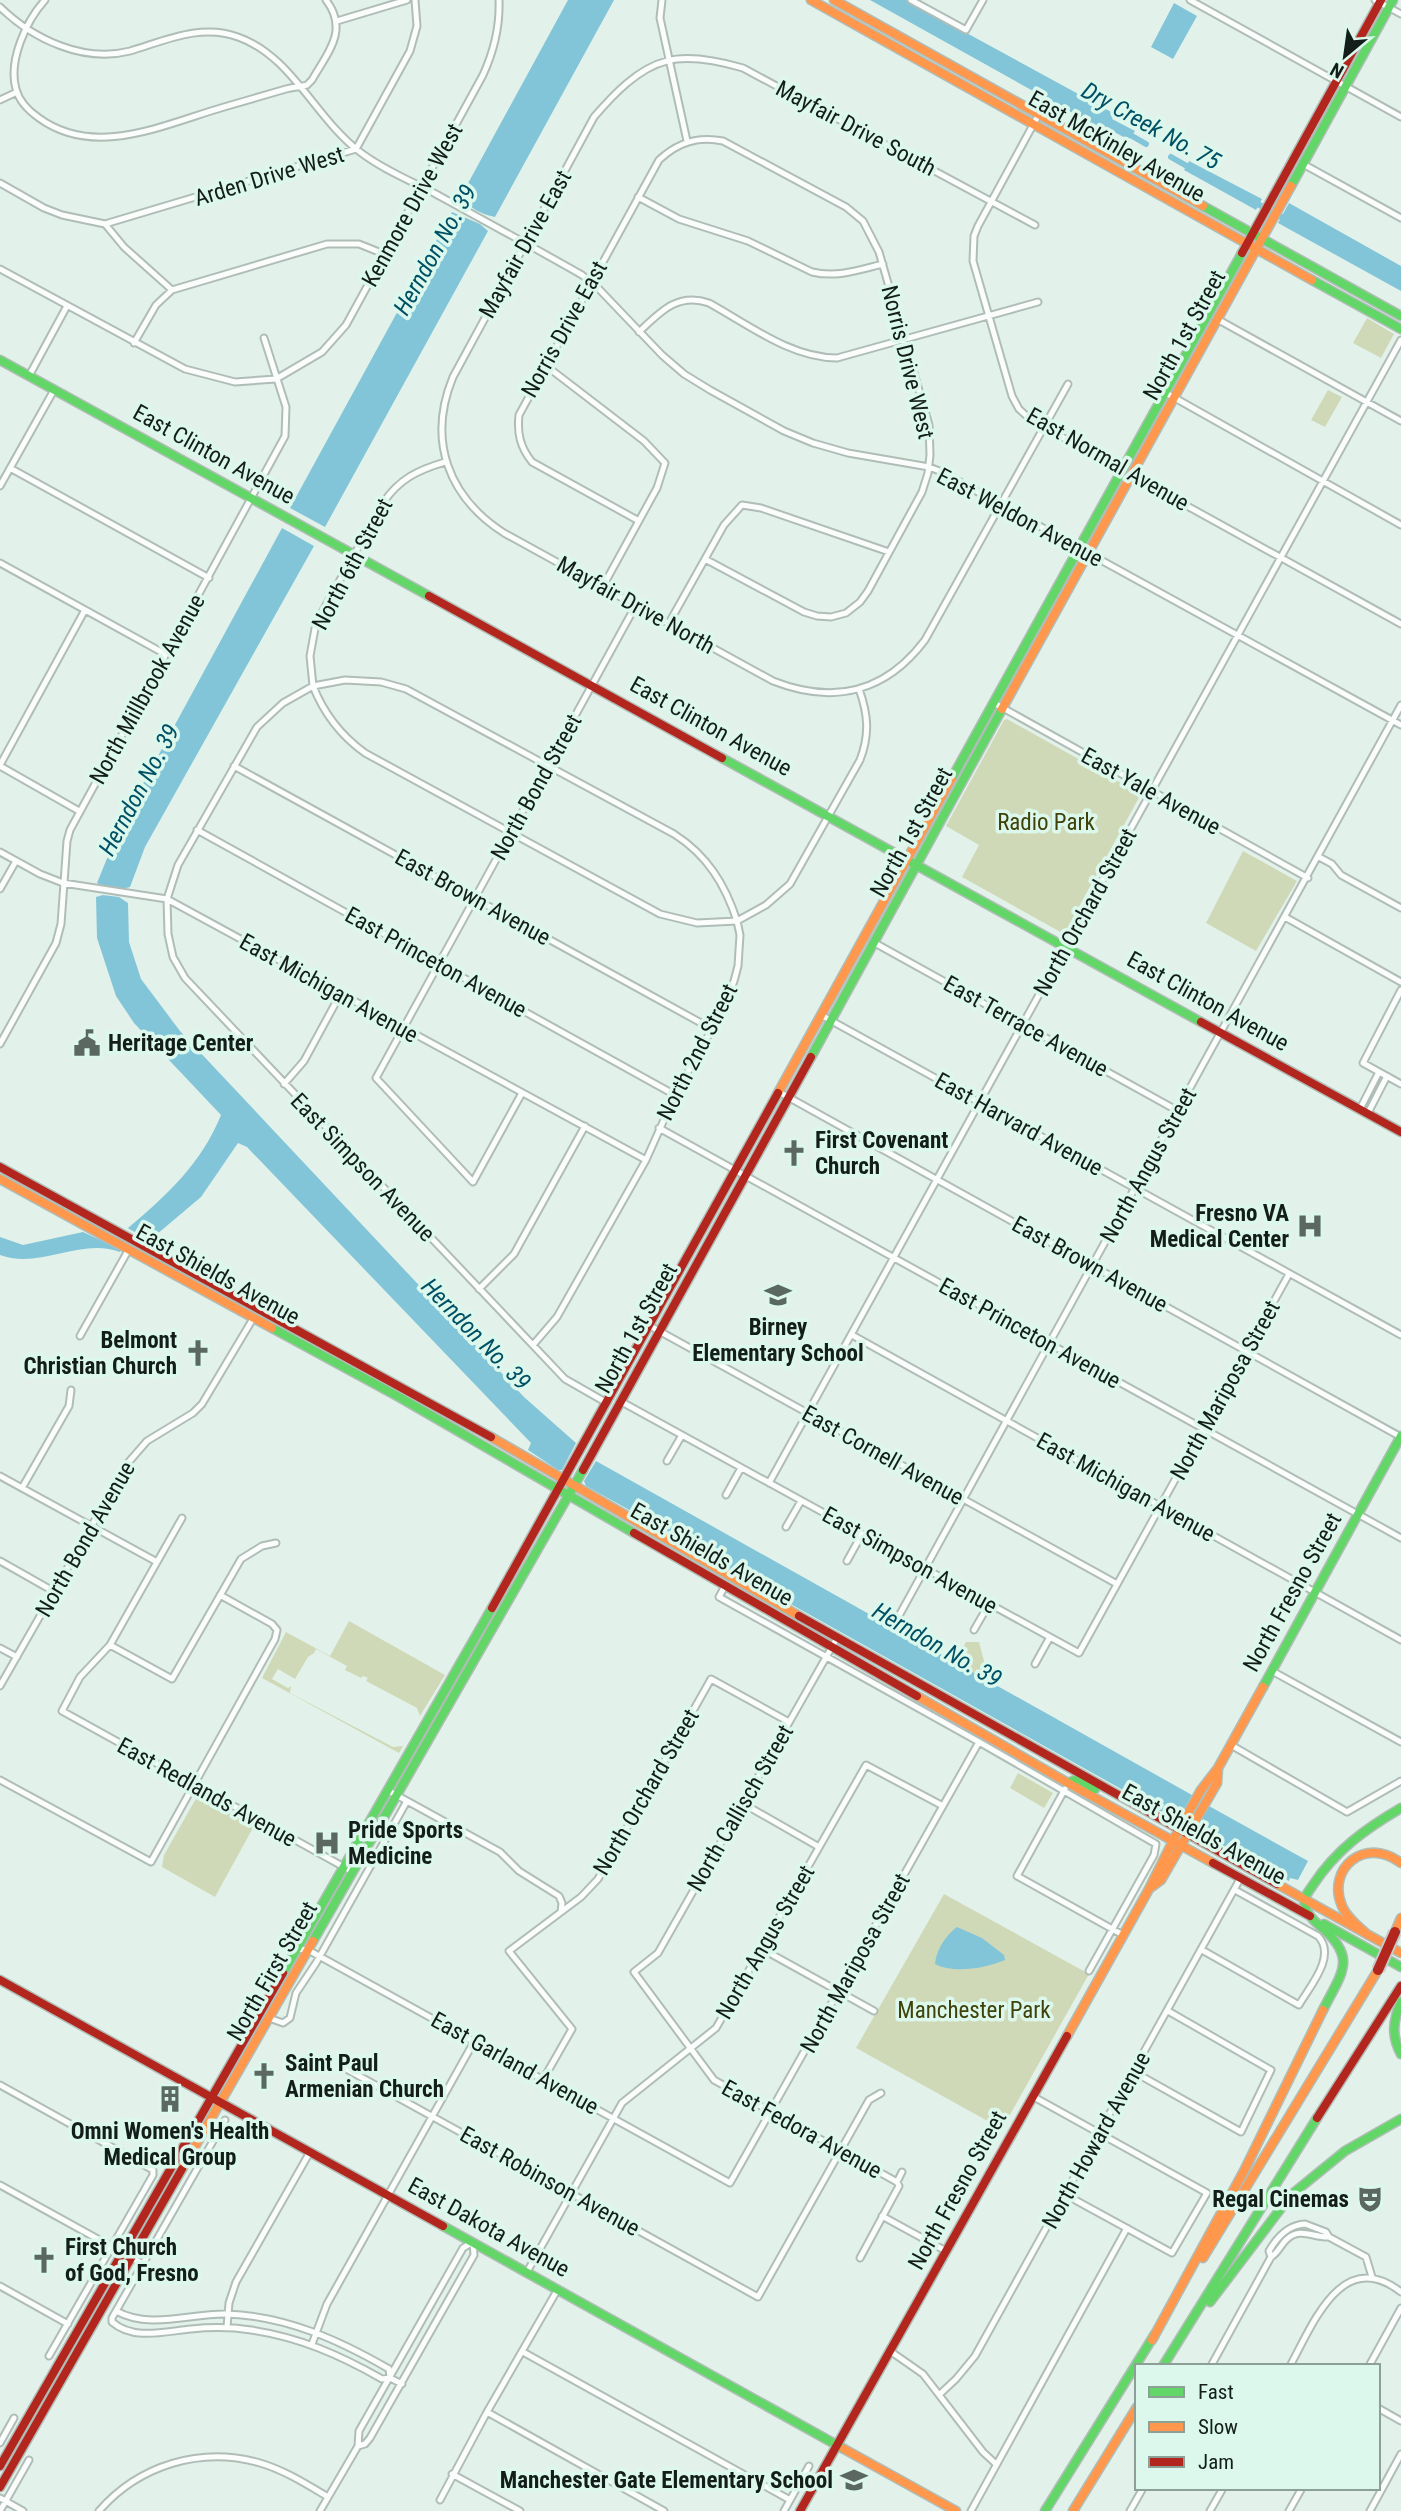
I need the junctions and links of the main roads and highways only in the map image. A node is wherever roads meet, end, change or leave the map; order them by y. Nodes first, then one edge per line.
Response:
1 (811, 0) edge
2 (834, 0) edge
3 (1384, 2) edge
4 (1341, 83) junction
5 (1037, 118) junction
6 (1094, 158) junction
7 (1169, 186) junction
8 (1155, 193) junction
9 (1273, 205) junction
10 (1224, 216) junction
11 (1257, 235) junction
12 (1251, 246) junction
13 (1353, 302) junction
14 (1401, 316) edge
15 (1401, 329) edge
16 (0, 360) edge
17 (1170, 395) junction
18 (912, 861) junction
19 (873, 942) junction
20 (857, 949) junction
21 (826, 1017) junction
22 (1401, 1132) edge
23 (0, 1167) edge
24 (0, 1179) edge
25 (62, 1213) junction
26 (117, 1230) junction
27 (129, 1250) junction
28 (160, 1254) junction
29 (256, 1313) junction
30 (654, 1329) junction
31 (639, 1345) junction
32 (620, 1401) junction
33 (1401, 1437) edge
34 (582, 1460) junction
35 (575, 1473) joint
36 (566, 1489) junction
37 (500, 1592) junction
38 (491, 1632) junction
39 (831, 1647) junction
40 (1066, 1787) junction
41 (397, 1796) junction
42 (1128, 1801) junction
43 (1401, 1808) edge
44 (1186, 1827) junction
45 (1176, 1844) junction
46 (1401, 1863) edge
47 (1304, 1899) junction
48 (1311, 1917) junction
49 (1401, 1918) edge
50 (1368, 1935) junction
51 (1399, 1935) edge
52 (302, 1949) junction
53 (1401, 1953) edge
54 (1401, 1967) edge
55 (0, 1980) edge
56 (1401, 1986) edge
57 (1401, 2002) edge
58 (1401, 2054) edge
59 (216, 2099) junction
60 (1401, 2119) edge
61 (127, 2255) junction
62 (1152, 2340) junction
63 (1171, 2355) junction
64 (1137, 2364) edge
65 (1164, 2364) edge
66 (1135, 2367) edge
67 (1135, 2410) edge
68 (837, 2445) junction
69 (0, 2466) edge
70 (0, 2487) edge
71 (800, 2511) edge
72 (956, 2511) edge
73 (1045, 2511) edge
74 (1073, 2511) edge

1 - 5 main road, East McKinley Avenue
2 - 5 main road, East McKinley Avenue
3 - 4 main road
4 - 9 main road
4 - 9 main road
5 - 6 main road, East McKinley Avenue
5 - 7 main road, East McKinley Avenue
6 - 7 main road
6 - 8 main road, East McKinley Avenue
7 - 10 main road, East McKinley Avenue
8 - 10 main road
8 - 12 main road, East McKinley Avenue
9 - 11 main road, North 1st Street
10 - 11 main road, East McKinley Avenue
11 - 12 main road, North 1st Street
11 - 14 main road, East McKinley Avenue
12 - 13 main road, East McKinley Avenue
12 - 17 main road, North 1st Street
12 - 17 main road, North 1st Street
13 - 14 main road
13 - 15 main road, East McKinley Avenue
16 - 18 main road, East Clinton Avenue
17 - 18 main road, North 1st Street
18 - 19 main road, North 1st Street
18 - 20 main road, North 1st Street
18 - 22 main road, East Clinton Avenue
19 - 20 main road
19 - 21 main road, North 1st Street
20 - 21 main road, North 1st Street
21 - 30 main road, North 1st Street
23 - 26 main road, East Shields Avenue
24 - 25 main road, East Shields Avenue
25 - 26 main road
25 - 27 main road, East Shields Avenue
26 - 28 main road, East Shields Avenue
27 - 28 main road
27 - 29 main road, East Shields Avenue
28 - 29 main road, East Shields Avenue
29 - 36 main road, East Shields Avenue
30 - 31 main road, North 1st Street
30 - 32 main road, North 1st Street
31 - 32 main road
31 - 34 main road, North 1st Street
32 - 34 main road, North 1st Street
33 - 44 main road, North Fresno Street
34 - 35 main road, North 1st Street
35 - 36 main road, North First Street
36 - 37 main road, North First Street
36 - 38 main road, North First Street
36 - 39 main road, East Shields Avenue
36 - 39 main road, East Shields Avenue
37 - 38 main road
37 - 41 main road, North First Street
38 - 41 main road, North First Street
39 - 40 main road, East Shields Avenue
39 - 42 main road, East Shields Avenue
40 - 42 main road
40 - 45 main road, East Shields Avenue
41 - 52 main road, North First Street
42 - 44 main road, East Shields Avenue
43 - 47 main road
44 - 45 main road, North Fresno Street
44 - 47 main road, East Shields Avenue
45 - 48 main road, East Shields Avenue
45 - 68 main road, North Fresno Street
46 - 50 main road
47 - 48 main road
47 - 50 main road, East Shields Avenue
48 - 54 main road, East Shields Avenue
48 - 62 main road
49 - 51 main road
50 - 53 main road, East Shields Avenue
51 - 62 main road, bridge
52 - 59 main road, North First Street
52 - 59 main road, North First Street
55 - 59 main road, East Dakota Avenue
56 - 63 main road
57 - 58 main road
59 - 61 main road, North First Street
59 - 68 main road, East Dakota Avenue
60 - 63 main road
61 - 69 main road, North First Street
61 - 70 main road, North First Street
62 - 64 main road
63 - 65 main road
66 - 73 main road
67 - 74 main road
68 - 71 main road, North Fresno Street
68 - 72 main road, East Dakota Avenue

